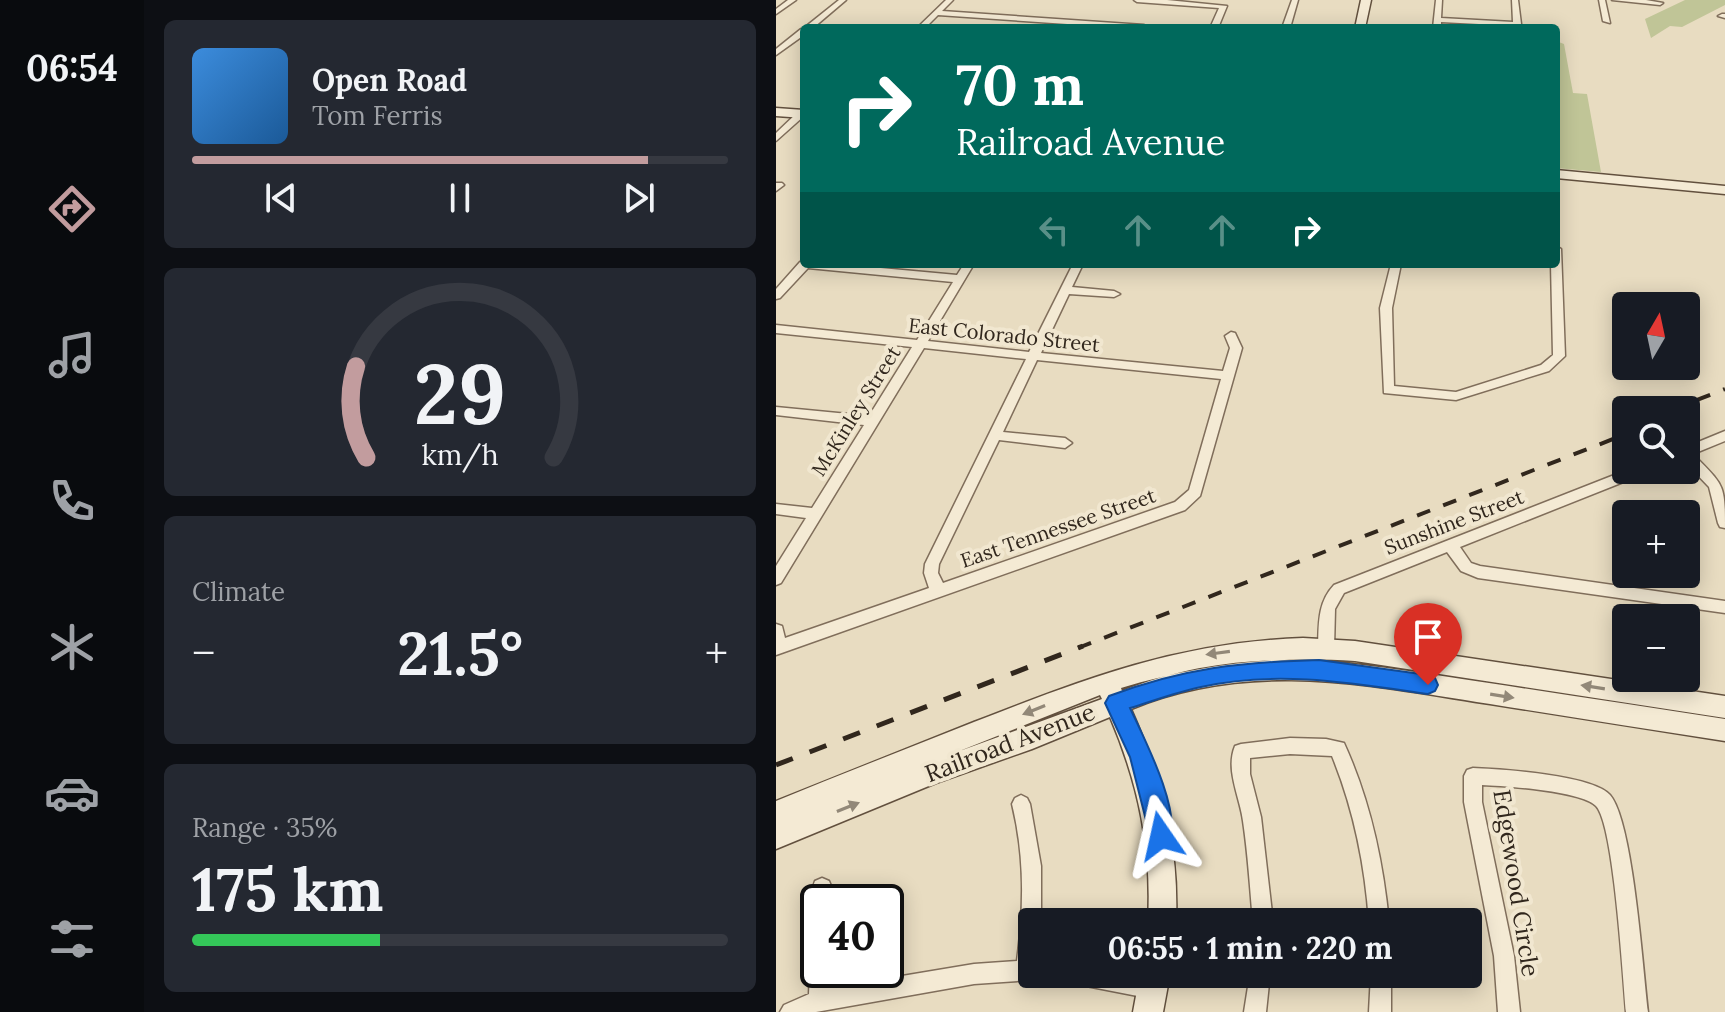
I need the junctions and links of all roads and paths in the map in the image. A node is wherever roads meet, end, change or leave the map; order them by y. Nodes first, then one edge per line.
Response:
1 (793, 0) edge
2 (837, 0) edge
3 (843, 0) edge
4 (950, 0) edge
5 (1137, 0) edge
6 (1295, 0) edge
7 (1366, 0) edge
8 (1439, 0) edge
9 (1515, 0) edge
10 (1602, 0) edge
11 (1615, 0) edge
12 (1159, 1) edge
13 (1660, 3) dead end
14 (776, 12) edge
15 (937, 13) junction
16 (1607, 21) dead end
17 (813, 24) edge
18 (925, 24) edge
19 (1089, 24) edge
20 (1146, 24) edge
21 (1216, 24) edge
22 (1287, 24) edge
23 (1361, 24) edge
24 (1438, 24) edge
25 (800, 34) edge
26 (776, 41) edge
27 (790, 42) junction
28 (776, 53) edge
29 (776, 112) edge
30 (800, 114) edge
31 (800, 117) edge
32 (776, 138) edge
33 (1560, 174) edge
34 (1725, 190) edge
35 (801, 268) edge
36 (846, 268) edge
37 (967, 268) edge
38 (1076, 268) edge
39 (1395, 268) edge
40 (1556, 268) edge
41 (960, 279) junction
42 (1065, 290) junction
43 (1114, 294) dead end
44 (776, 296) edge
45 (776, 329) edge
46 (1231, 336) dead end
47 (920, 345) junction
48 (1033, 356) junction
49 (1229, 376) junction
50 (776, 411) edge
51 (872, 421) junction
52 (994, 435) junction
53 (1725, 436) edge
54 (1065, 443) dead end
55 (1700, 448) edge
56 (1700, 469) edge
57 (1612, 482) edge
58 (776, 509) edge
59 (816, 514) junction
60 (1725, 523) edge
61 (1451, 547) junction
62 (776, 579) edge
63 (938, 591) junction
64 (1725, 607) edge
65 (777, 642) edge
66 (1326, 648) junction
67 (1111, 692) junction
68 (1725, 707) edge
69 (1725, 730) edge
70 (1021, 804) dead end
71 (776, 814) edge
72 (776, 836) edge
73 (1033, 908) edge
74 (1163, 908) edge
75 (1262, 908) edge
76 (1377, 908) edge
77 (1018, 971) edge
78 (819, 988) edge
79 (1258, 988) edge
80 (1381, 988) edge
81 (819, 1000) junction
82 (791, 1012) edge
83 (1255, 1012) edge
84 (1380, 1012) edge
85 (1509, 1012) edge
86 (1637, 1012) edge

1 - 14 street
2 - 3 street
3 - 17 street
4 - 15 street
5 - 12 street
6 - 22 street
7 - 23 street
8 - 24 street
9 - 24 street
10 - 16 street
11 - 13 street
12 - 20 street
12 - 21 street
15 - 18 street
15 - 19 street
25 - 27 street
26 - 27 street
27 - 28 street
29 - 30 street
31 - 32 street
33 - 34 street
35 - 44 street
36 - 41 street
37 - 41 street, McKinley Street
38 - 42 street
39 - 40 street
41 - 47 street, McKinley Street
42 - 43 street
42 - 48 street
45 - 47 street, East Colorado Street
46 - 49 street, East Tennessee Street
47 - 48 street, East Colorado Street
47 - 51 street, McKinley Street
48 - 49 street, East Colorado Street
48 - 52 street
49 - 63 street, East Tennessee Street
50 - 51 street
51 - 59 street, McKinley Street
52 - 54 street
52 - 63 street
53 - 55 street
56 - 60 street
57 - 61 street, Sunshine Street
58 - 59 street
59 - 62 street, McKinley Street
61 - 64 street
61 - 66 street, Sunshine Street
63 - 65 street, East Tennessee Street
66 -> 67 street, Railroad Avenue
68 -> 66 street, Railroad Avenue
67 -> 69 street, Railroad Avenue
67 -> 71 street, Railroad Avenue
72 -> 67 street, Railroad Avenue
67 - 74 street
70 - 73 street
75 - 76 street
77 - 81 street
78 - 81 street
79 - 83 street
80 - 84 street
81 - 82 street
85 - 86 street, Edgewood Circle

